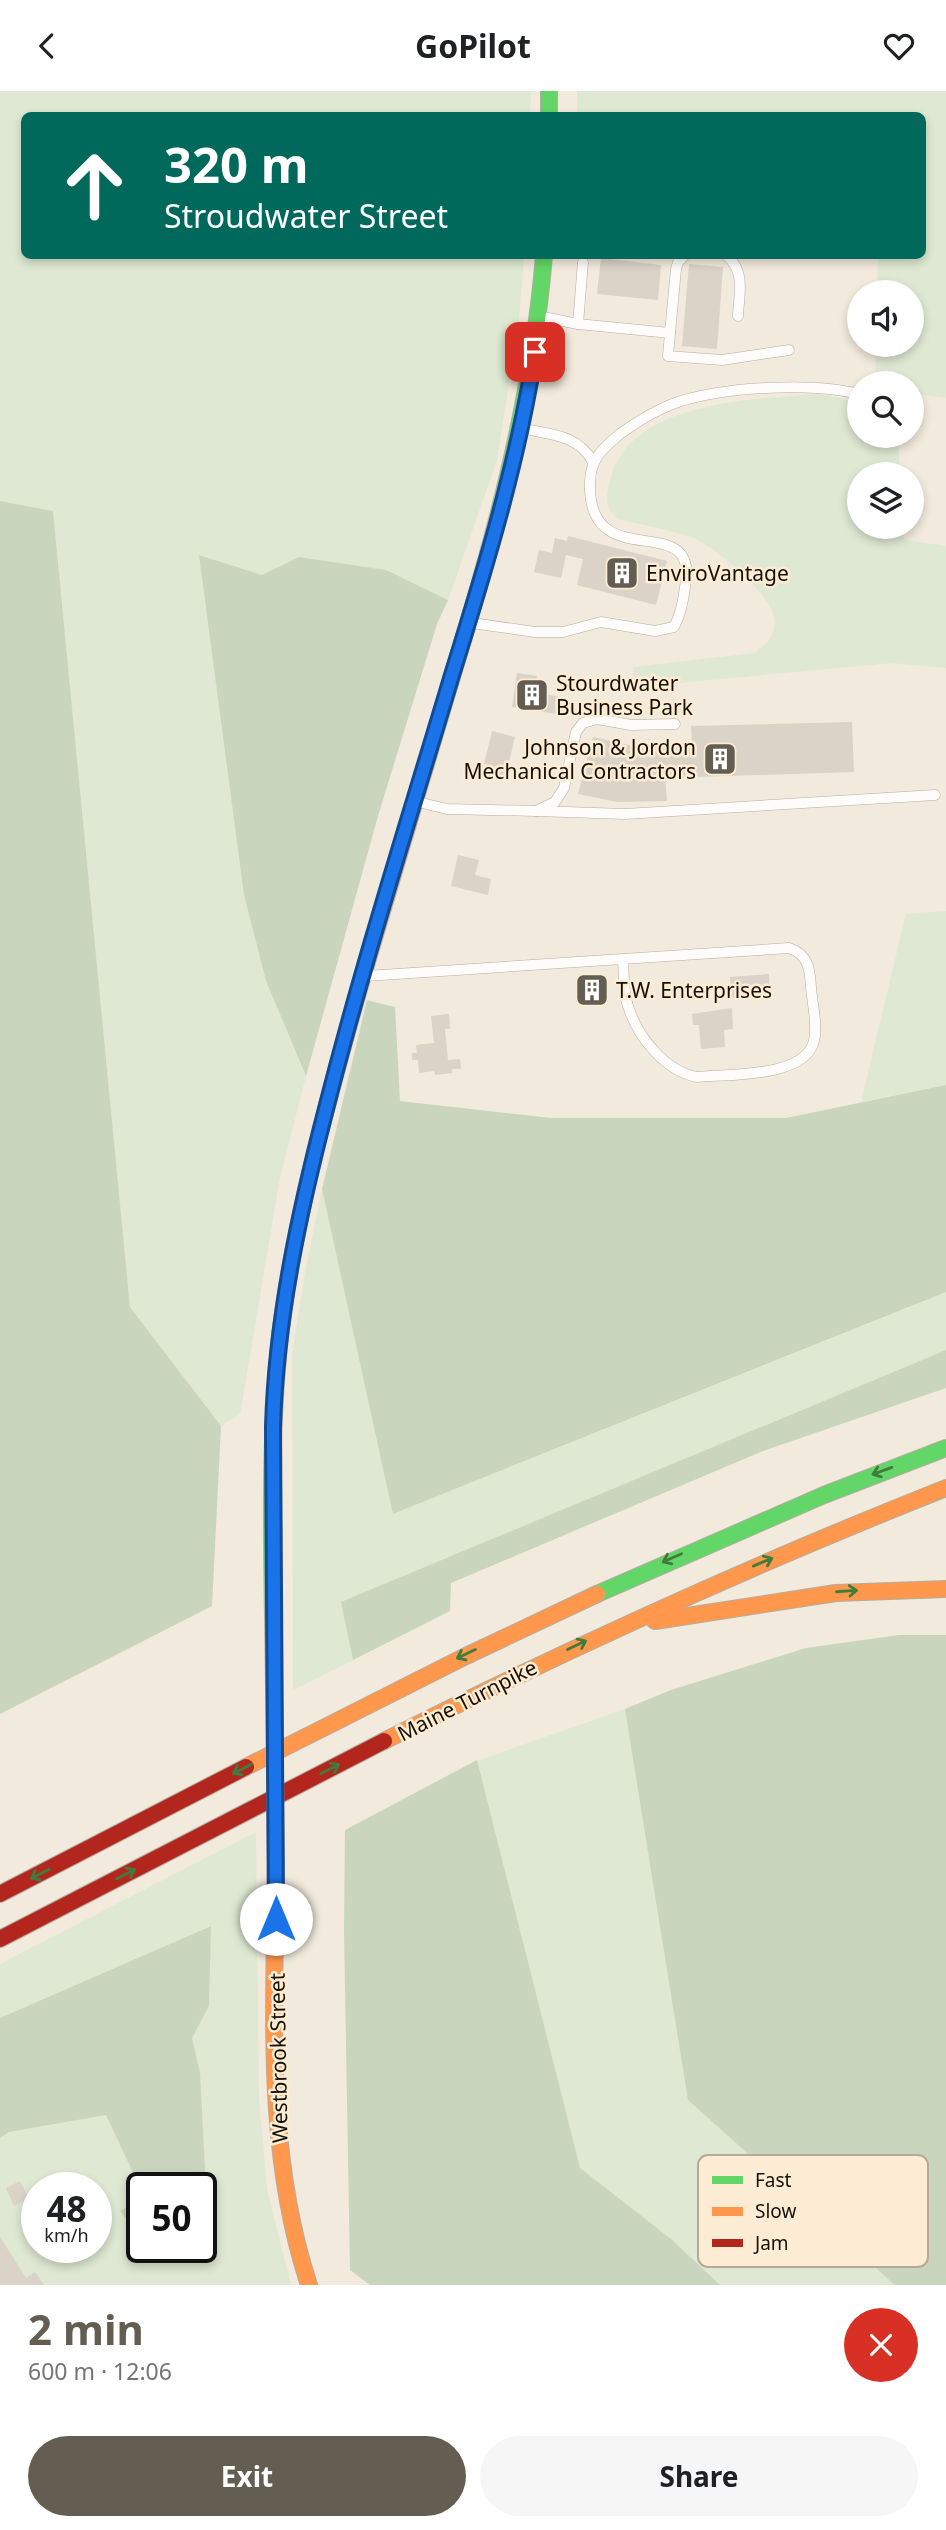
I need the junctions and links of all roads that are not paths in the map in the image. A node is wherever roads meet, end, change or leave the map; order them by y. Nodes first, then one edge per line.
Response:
1 (549, 91) edge
2 (549, 112) edge
3 (544, 259) edge
4 (681, 259) edge
5 (731, 259) edge
6 (583, 262) dead end
7 (738, 316) dead end
8 (539, 317) junction
9 (578, 324) junction
10 (670, 333) junction
11 (789, 350) dead end
12 (847, 391) edge
13 (521, 428) junction
14 (593, 462) junction
15 (468, 622) junction
16 (675, 724) dead end
17 (935, 795) dead end
18 (414, 801) junction
19 (536, 811) junction
20 (623, 959) junction
21 (362, 977) junction
22 (946, 1448) edge
23 (946, 1488) edge
24 (946, 1589) edge
25 (610, 1629) junction
26 (0, 1894) edge
27 (0, 1939) edge
28 (309, 2285) edge

1 - 2 main road
3 - 8 main road, Westbrook Street
4 - 10 lane
5 - 7 lane
6 - 9 lane
8 - 9 lane
8 - 13 main road, Westbrook Street
9 - 10 lane
10 - 11 lane
12 - 14 lane
13 - 14 lane
13 - 15 main road, Westbrook Street
14 - 15 lane
15 - 18 main road, Westbrook Street
16 - 19 lane
17 - 19 lane
18 - 19 lane
18 - 21 main road, Westbrook Street
20 - 20 lane
20 - 21 lane
21 - 28 main road, Westbrook Street, bridge
22 -> 26 main road, Maine Turnpike
25 -> 23 main road, Maine Turnpike
25 -> 24 main road
27 -> 25 main road, Maine Turnpike

